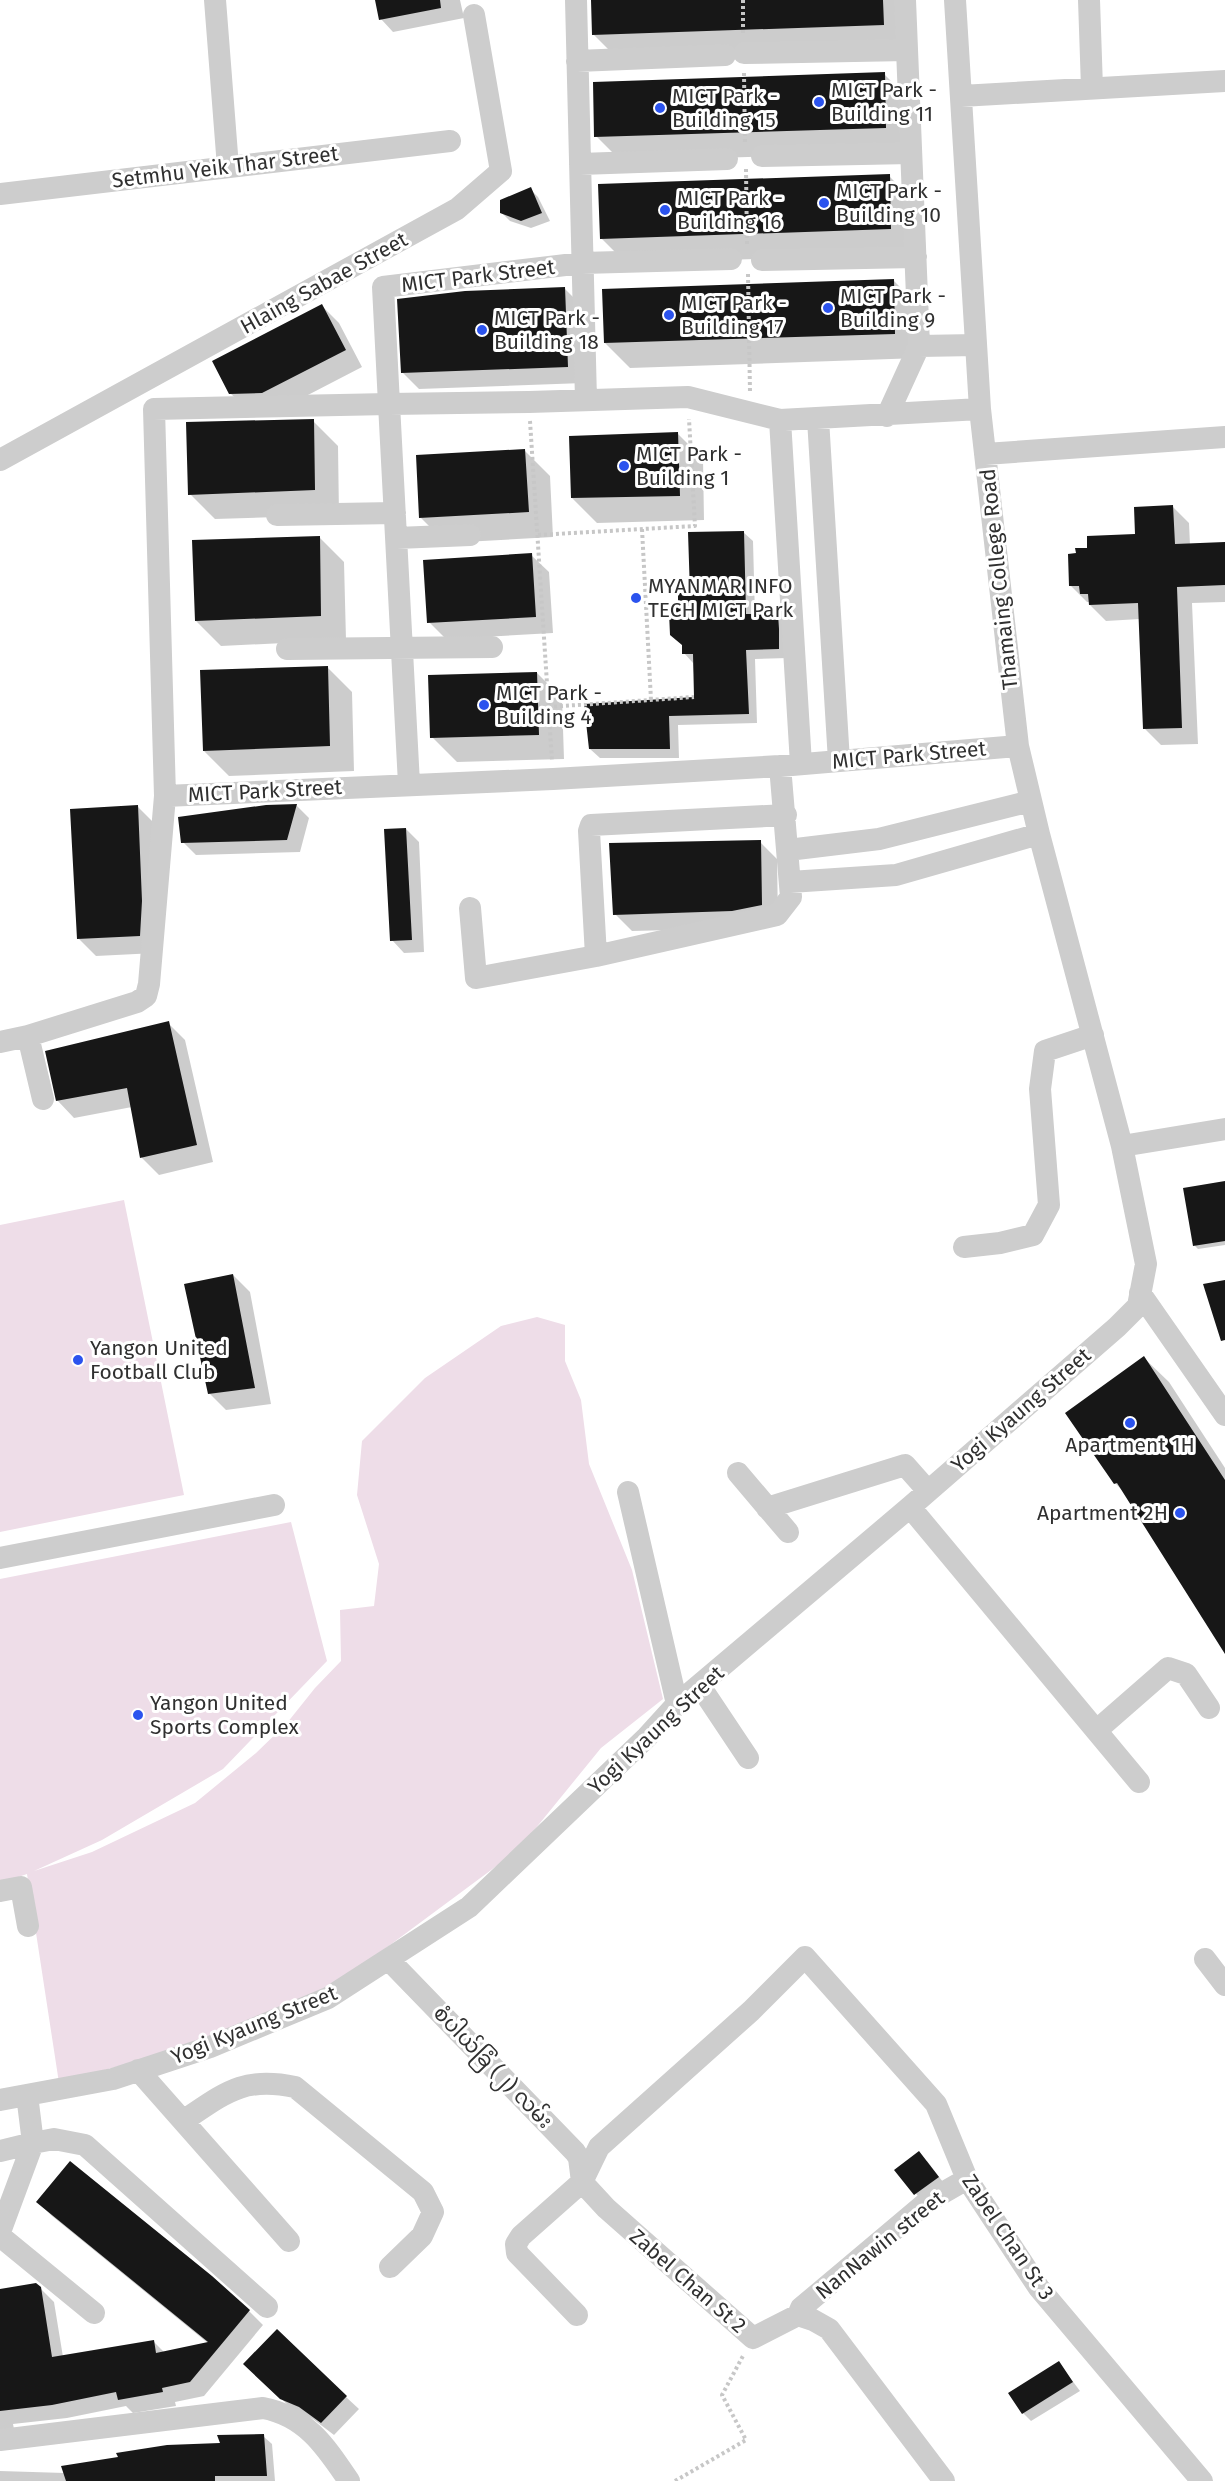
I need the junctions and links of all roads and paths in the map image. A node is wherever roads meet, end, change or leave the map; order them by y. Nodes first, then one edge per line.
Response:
1 (215, 0) edge
2 (576, 0) edge
3 (743, 0) edge
4 (905, 0) edge
5 (955, 0) edge
6 (1089, 0) edge
7 (474, 15) dead end
8 (907, 50) junction
9 (734, 54) junction
10 (577, 61) junction
11 (1225, 81) edge
12 (1092, 88) junction
13 (961, 96) junction
14 (450, 141) dead end
15 (911, 153) junction
16 (745, 155) junction
17 (580, 164) junction
18 (228, 167) junction
19 (0, 194) edge
20 (915, 257) junction
21 (747, 258) junction
22 (582, 263) junction
23 (976, 345) junction
24 (919, 346) junction
25 (688, 397) junction
26 (586, 400) junction
27 (529, 402) junction
28 (389, 404) junction
29 (980, 409) junction
30 (750, 414) junction
31 (887, 416) junction
32 (818, 419) junction
33 (780, 420) junction
34 (1225, 438) edge
35 (985, 454) junction
36 (0, 460) edge
37 (395, 513) junction
38 (277, 515) dead end
39 (642, 529) junction
40 (538, 535) junction
41 (470, 536) dead end
42 (397, 538) junction
43 (492, 647) dead end
44 (403, 648) junction
45 (287, 649) dead end
46 (694, 697) dead end
47 (651, 700) junction
48 (548, 707) junction
49 (1018, 746) junction
50 (839, 761) junction
51 (791, 765) junction
52 (553, 779) junction
53 (409, 784) junction
54 (165, 796) junction
55 (1031, 801) junction
56 (786, 815) junction
57 (1039, 834) junction
58 (879, 839) junction
59 (788, 850) junction
60 (880, 876) junction
61 (790, 882) junction
62 (470, 908) dead end
63 (596, 956) junction
64 (1093, 1035) junction
65 (28, 1036) junction
66 (0, 1042) edge
67 (43, 1099) dead end
68 (1225, 1129) edge
69 (1122, 1146) junction
70 (964, 1247) dead end
71 (1140, 1293) junction
72 (1224, 1411) edge
73 (738, 1473) dead end
74 (928, 1491) junction
75 (628, 1492) dead end
76 (274, 1505) dead end
77 (910, 1507) junction
78 (767, 1508) junction
79 (788, 1532) dead end
80 (0, 1558) edge
81 (700, 1686) junction
82 (677, 1704) junction
83 (1209, 1708) dead end
84 (1097, 1730) junction
85 (748, 1758) dead end
86 (1139, 1782) dead end
87 (0, 1891) edge
88 (28, 1926) dead end
89 (1205, 1959) dead end
90 (389, 1960) junction
91 (1225, 1985) edge
92 (138, 2070) junction
93 (27, 2095) junction
94 (0, 2100) edge
95 (183, 2121) junction
96 (33, 2143) junction
97 (0, 2151) edge
98 (967, 2179) junction
99 (582, 2182) junction
100 (0, 2234) edge
101 (289, 2241) dead end
102 (390, 2267) dead end
103 (267, 2307) dead end
104 (94, 2313) dead end
105 (577, 2315) dead end
106 (798, 2315) junction
107 (753, 2338) junction
108 (0, 2440) edge
109 (349, 2481) edge
110 (675, 2481) edge
111 (944, 2481) edge
112 (1202, 2481) edge

1 - 18 street
2 - 10 street, MICT Park Street
3 - 9 path
4 - 8 street
5 - 13 street, Thamaing College Road
6 - 12 street
7 - 36 street, Hlaing Sabae Street
8 - 9 street
8 - 15 street
9 - 10 street
9 - 16 path
10 - 17 street, MICT Park Street
11 - 12 street
12 - 13 street
13 - 23 street, Thamaing College Road
14 - 18 street, Setmhu Yeik Thar Street
15 - 16 street
15 - 20 street
16 - 17 street
16 - 21 path
17 - 22 street, MICT Park Street
18 - 19 street, Setmhu Yeik Thar Street
20 - 21 street, MICT Park Street
20 - 24 street
21 - 22 street, MICT Park Street
21 - 30 path
22 - 26 street, MICT Park Street
22 - 28 street, MICT Park Street
23 - 24 street
23 - 29 street, Thamaing College Road
24 - 31 street
25 - 26 street
25 - 30 street
25 - 39 path
26 - 27 street
27 - 28 street
27 - 40 path
28 - 37 street, MICT Park Street
28 - 54 street
29 - 31 street
29 - 35 street, Thamaing College Road
30 - 33 street
31 - 32 street
32 - 33 street
32 - 50 street
33 - 51 street, MICT Park Street
34 - 35 street
35 - 49 street, Thamaing College Road
37 - 38 street
37 - 42 street, MICT Park Street
39 - 40 path
39 - 47 path
40 - 48 path
41 - 42 street
42 - 44 street, MICT Park Street
43 - 44 street
44 - 45 street
44 - 53 street, MICT Park Street
46 - 47 path
47 - 48 path
48 - 52 path
49 - 50 street, MICT Park Street
49 - 55 street, Thamaing College Road
50 - 51 street, MICT Park Street
51 - 52 street, MICT Park Street
51 - 56 street
52 - 53 street, MICT Park Street
53 - 54 street, MICT Park Street
54 - 65 street, MICT Park Street
55 - 57 street, Thamaing College Road
55 - 58 street
56 - 59 street
56 - 63 street
57 - 60 street
57 - 64 street, Thamaing College Road
58 - 59 street
58 - 60 street
59 - 61 street
60 - 61 street
61 - 63 street
62 - 63 street
64 - 69 street, Thamaing College Road
64 - 70 street
65 - 66 street
65 - 67 street
68 - 69 street
69 - 71 street, Yogi Kyaung Street
71 - 72 street
71 - 74 street, Yogi Kyaung Street
73 - 78 street
74 - 77 street, Yogi Kyaung Street
74 - 78 street
75 - 82 street
76 - 80 street
77 - 81 street, Yogi Kyaung Street
77 - 84 street
78 - 79 street
81 - 82 street, Yogi Kyaung Street
81 - 85 street
82 - 90 street, Yogi Kyaung Street
83 - 84 street
84 - 86 street
87 - 88 street
89 - 91 street
90 - 92 street, Yogi Kyaung Street
90 - 99 street, စံပါယ်ခြံ (၂) လမ်း
92 - 93 street, Yogi Kyaung Street
92 - 95 street
93 - 94 street, Yogi Kyaung Street
93 - 96 street
95 - 101 street
95 - 102 street
96 - 97 street
96 - 100 street
96 - 103 street
98 - 99 street, Zabel Chan St 3
98 - 106 street, NanNawin street
98 - 112 street, Zabel Chan St 3
99 - 105 street
99 - 107 street, Zabel Chan St 2
100 - 104 street
106 - 107 street, Zabel Chan St 2
106 - 111 street
107 - 110 path
108 - 109 street

